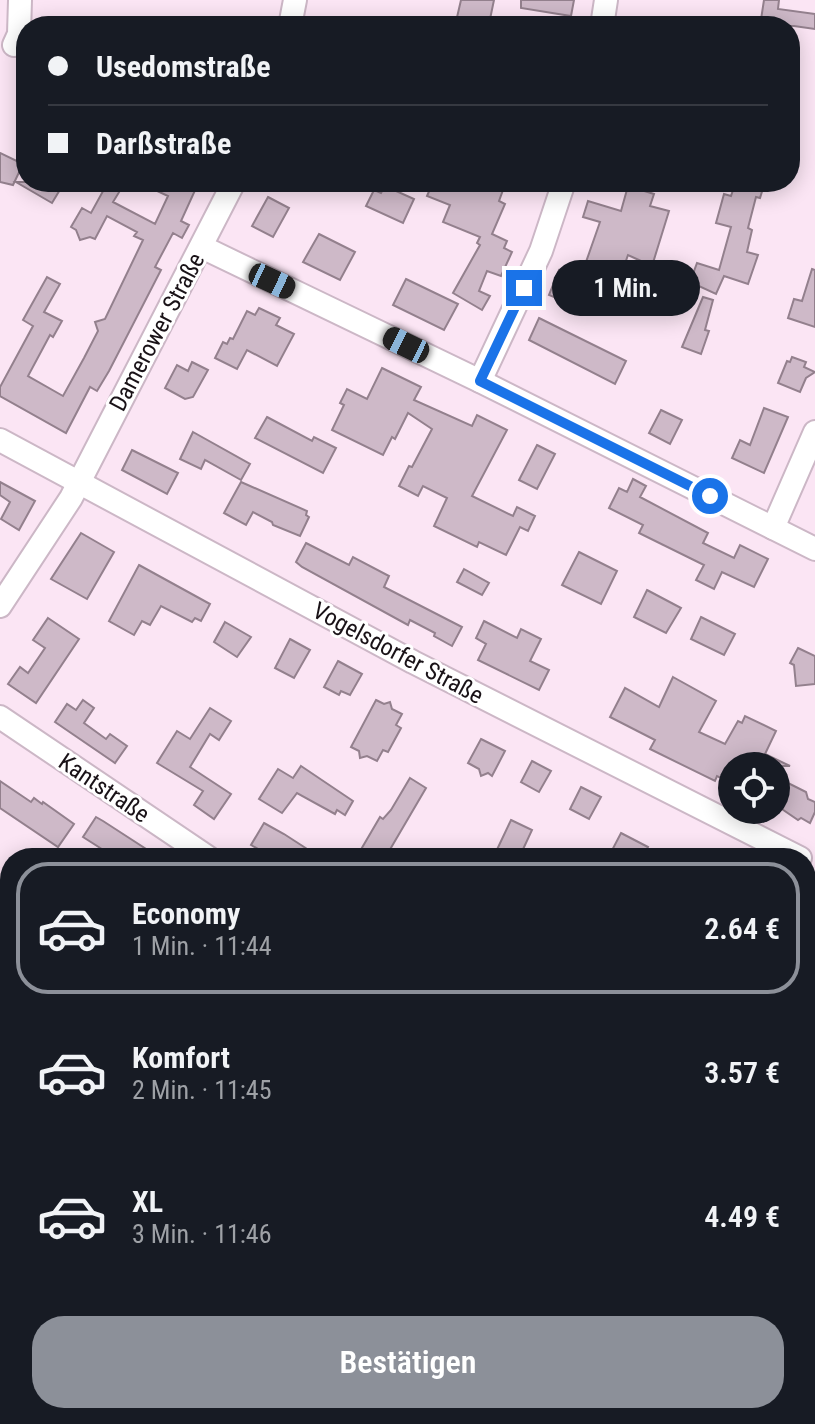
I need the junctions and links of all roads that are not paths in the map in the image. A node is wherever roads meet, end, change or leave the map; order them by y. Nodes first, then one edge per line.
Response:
1 (229, 192) edge
2 (561, 192) edge
3 (202, 247) junction
4 (480, 381) junction
5 (815, 432) edge
6 (0, 440) edge
7 (79, 483) junction
8 (773, 528) junction
9 (815, 549) edge
10 (0, 606) edge
11 (0, 717) edge
12 (186, 848) edge
13 (780, 848) edge

1 - 3 street, Damerower Straße
2 - 4 street
3 - 4 street
3 - 7 street, Damerower Straße
4 - 8 street
5 - 8 street
6 - 7 street, Vogelsdorfer Straße
7 - 10 street, Damerower Straße
7 - 13 street, Vogelsdorfer Straße
8 - 9 street
11 - 12 street, Kantstraße

